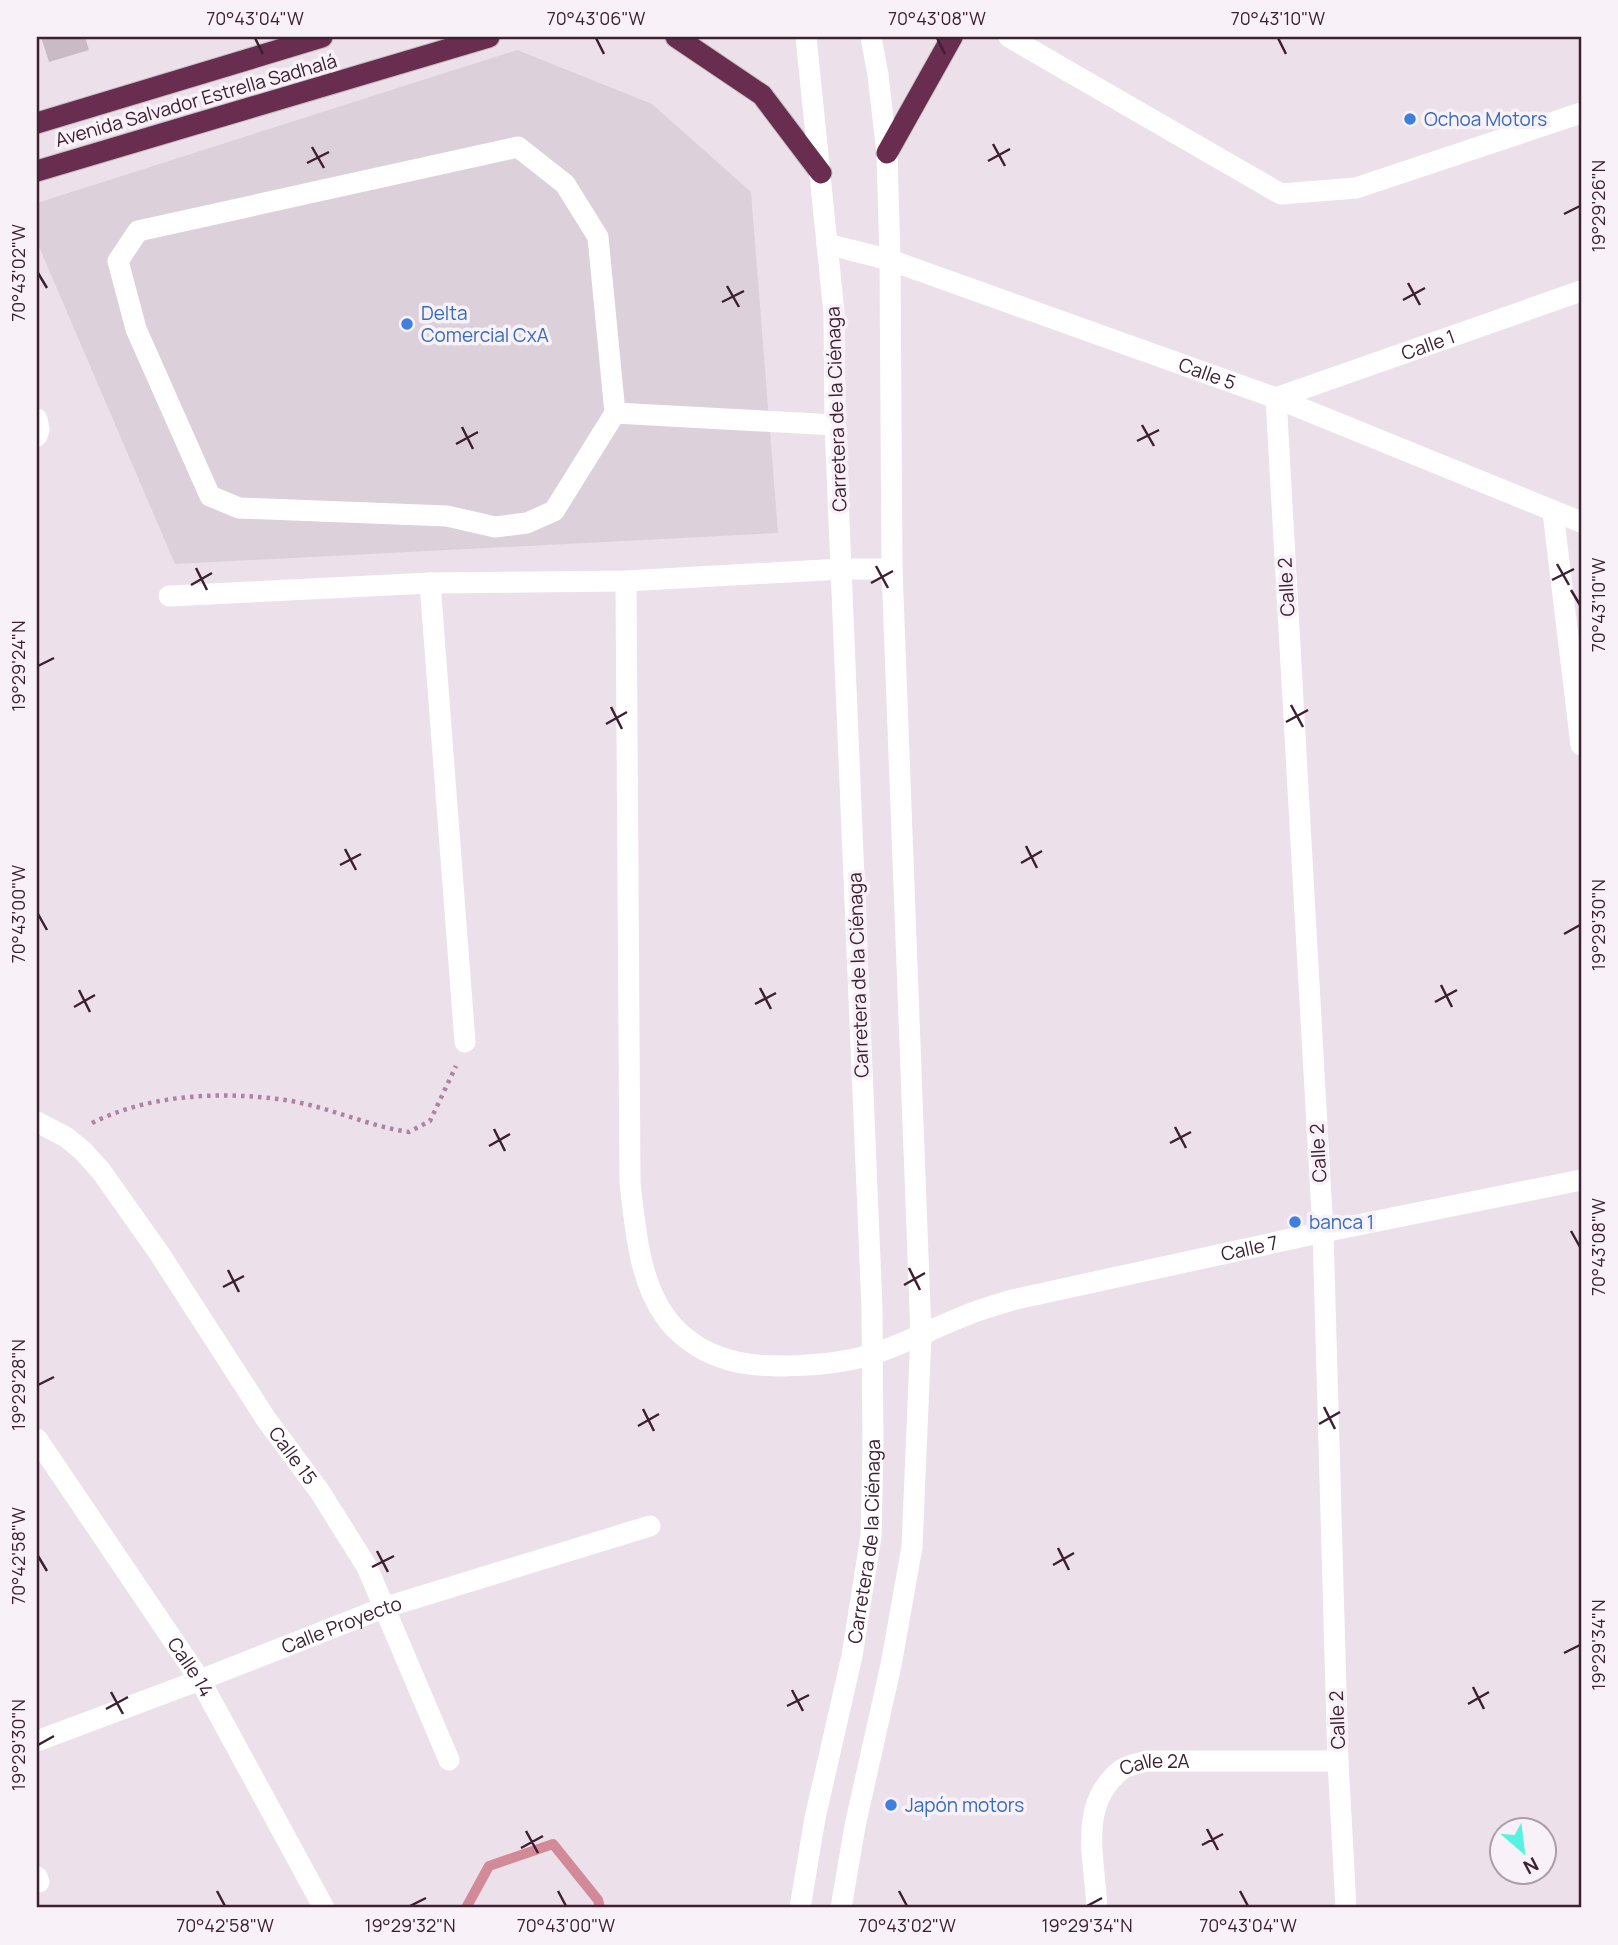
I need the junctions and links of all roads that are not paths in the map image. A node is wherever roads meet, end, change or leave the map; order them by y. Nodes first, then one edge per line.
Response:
1 (323, 37) edge
2 (489, 37) edge
3 (676, 37) edge
4 (806, 37) edge
5 (871, 37) edge
6 (952, 37) edge
7 (1009, 37) edge
8 (1581, 113) edge
9 (37, 123) edge
10 (887, 153) junction
11 (37, 170) edge
12 (821, 173) junction
13 (827, 244) junction
14 (890, 260) junction
15 (1581, 291) edge
16 (1276, 398) junction
17 (615, 413) junction
18 (37, 419) edge
19 (835, 425) junction
20 (37, 436) edge
21 (1553, 512) junction
22 (1581, 522) edge
23 (842, 569) junction
24 (892, 569) junction
25 (626, 581) junction
26 (430, 583) junction
27 (169, 596) dead end
28 (1581, 745) edge
29 (465, 1042) dead end
30 (37, 1122) edge
31 (1581, 1180) edge
32 (1323, 1232) junction
33 (921, 1335) junction
34 (871, 1354) junction
35 (37, 1439) edge
36 (650, 1526) dead end
37 (383, 1608) junction
38 (200, 1680) junction
39 (37, 1741) edge
40 (449, 1760) dead end
41 (1338, 1761) junction
42 (324, 1908) edge
43 (800, 1908) edge
44 (841, 1908) edge
45 (1097, 1908) edge
46 (1346, 1908) edge

1 - 9 highway, Avenida Salvador Estrella Sadhalá
2 - 11 highway, Avenida Salvador Estrella Sadhalá
3 - 12 highway
4 - 12 street, Carretera de la Ciénaga
5 - 10 street, Carretera de la Ciénaga
6 - 10 highway
7 - 8 street
10 - 14 street, Carretera de la Ciénaga
12 - 13 street, Carretera de la Ciénaga
13 - 14 street, Calle 5
13 - 19 street, Carretera de la Ciénaga
14 - 16 street, Calle 5
14 - 24 street, Carretera de la Ciénaga
15 - 16 street, Calle 1
16 - 21 street, Calle 5
16 - 32 street, Calle 2
17 - 17 street
17 - 19 street
18 - 20 street
19 - 23 street, Carretera de la Ciénaga
21 - 22 street, Calle 5
21 - 28 street
23 - 24 street
23 - 25 street
23 - 34 street, Carretera de la Ciénaga
24 - 33 street, Carretera de la Ciénaga
25 - 26 street
25 - 34 street, Calle 7
26 - 27 street
26 - 29 street
30 - 37 street, Calle 15
31 - 32 street, Calle 7
32 - 33 street, Calle 7
32 - 41 street, Calle 2
33 - 34 street, Calle 7
33 - 44 street, Carretera de la Ciénaga
34 - 43 street, Carretera de la Ciénaga
35 - 38 street, Calle 14
36 - 37 street, Calle Proyecto
37 - 38 street, Calle Proyecto
37 - 40 street, Calle 15
38 - 39 street, Calle Proyecto
38 - 42 street, Calle 14
41 - 45 street, Calle 2A
41 - 46 street, Calle 2

